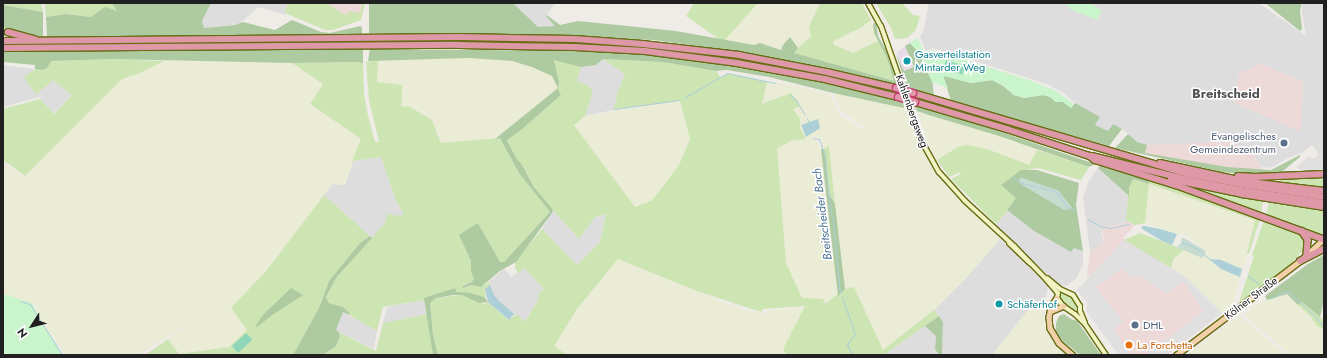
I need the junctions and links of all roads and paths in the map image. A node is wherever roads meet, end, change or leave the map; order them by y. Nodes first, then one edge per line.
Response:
1 (868, 3) edge
2 (8, 32) dead end
3 (3, 41) edge
4 (43, 41) junction
5 (3, 48) edge
6 (1117, 154) junction
7 (1110, 162) junction
8 (1129, 170) junction
9 (1324, 174) edge
10 (1221, 175) junction
11 (1324, 191) edge
12 (1271, 192) junction
13 (1324, 197) edge
14 (1324, 203) edge
15 (1324, 207) edge
16 (1302, 231) junction
17 (1324, 239) edge
18 (1324, 249) edge
19 (1307, 255) junction
20 (1300, 261) junction
21 (1044, 277) junction
22 (1062, 290) junction
23 (1058, 293) junction
24 (1058, 298) junction
25 (1063, 306) junction
26 (1051, 311) junction
27 (1077, 312) junction
28 (1074, 355) edge
29 (1106, 355) edge
30 (1176, 355) edge

1 - 21 street, Kahlenbergsweg
2 - 4 highway
3 - 4 highway
4 - 6 highway, bridge
5 - 7 highway, bridge
6 - 10 highway
6 - 12 highway
7 - 8 highway
7 - 12 highway
8 - 12 highway
8 - 16 highway
9 - 10 highway
10 - 12 highway
11 - 12 highway
12 - 13 highway
12 - 14 highway
12 - 15 highway
16 - 17 highway
16 - 19 highway
17 - 19 main road, Kölner Straße
18 - 20 highway
19 - 20 main road, Kölner Straße
20 - 30 main road, Kölner Straße
21 - 22 street, Kahlenbergsweg
21 - 23 street, Kahlenbergsweg
22 - 23 street
22 - 27 street, Kahlenbergsweg
23 - 24 street
24 - 25 street, Kahlenbergsweg
24 - 26 main road
25 - 26 main road
25 - 27 street, Kahlenbergsweg
26 - 28 main road
27 - 29 street, Kahlenbergsweg

